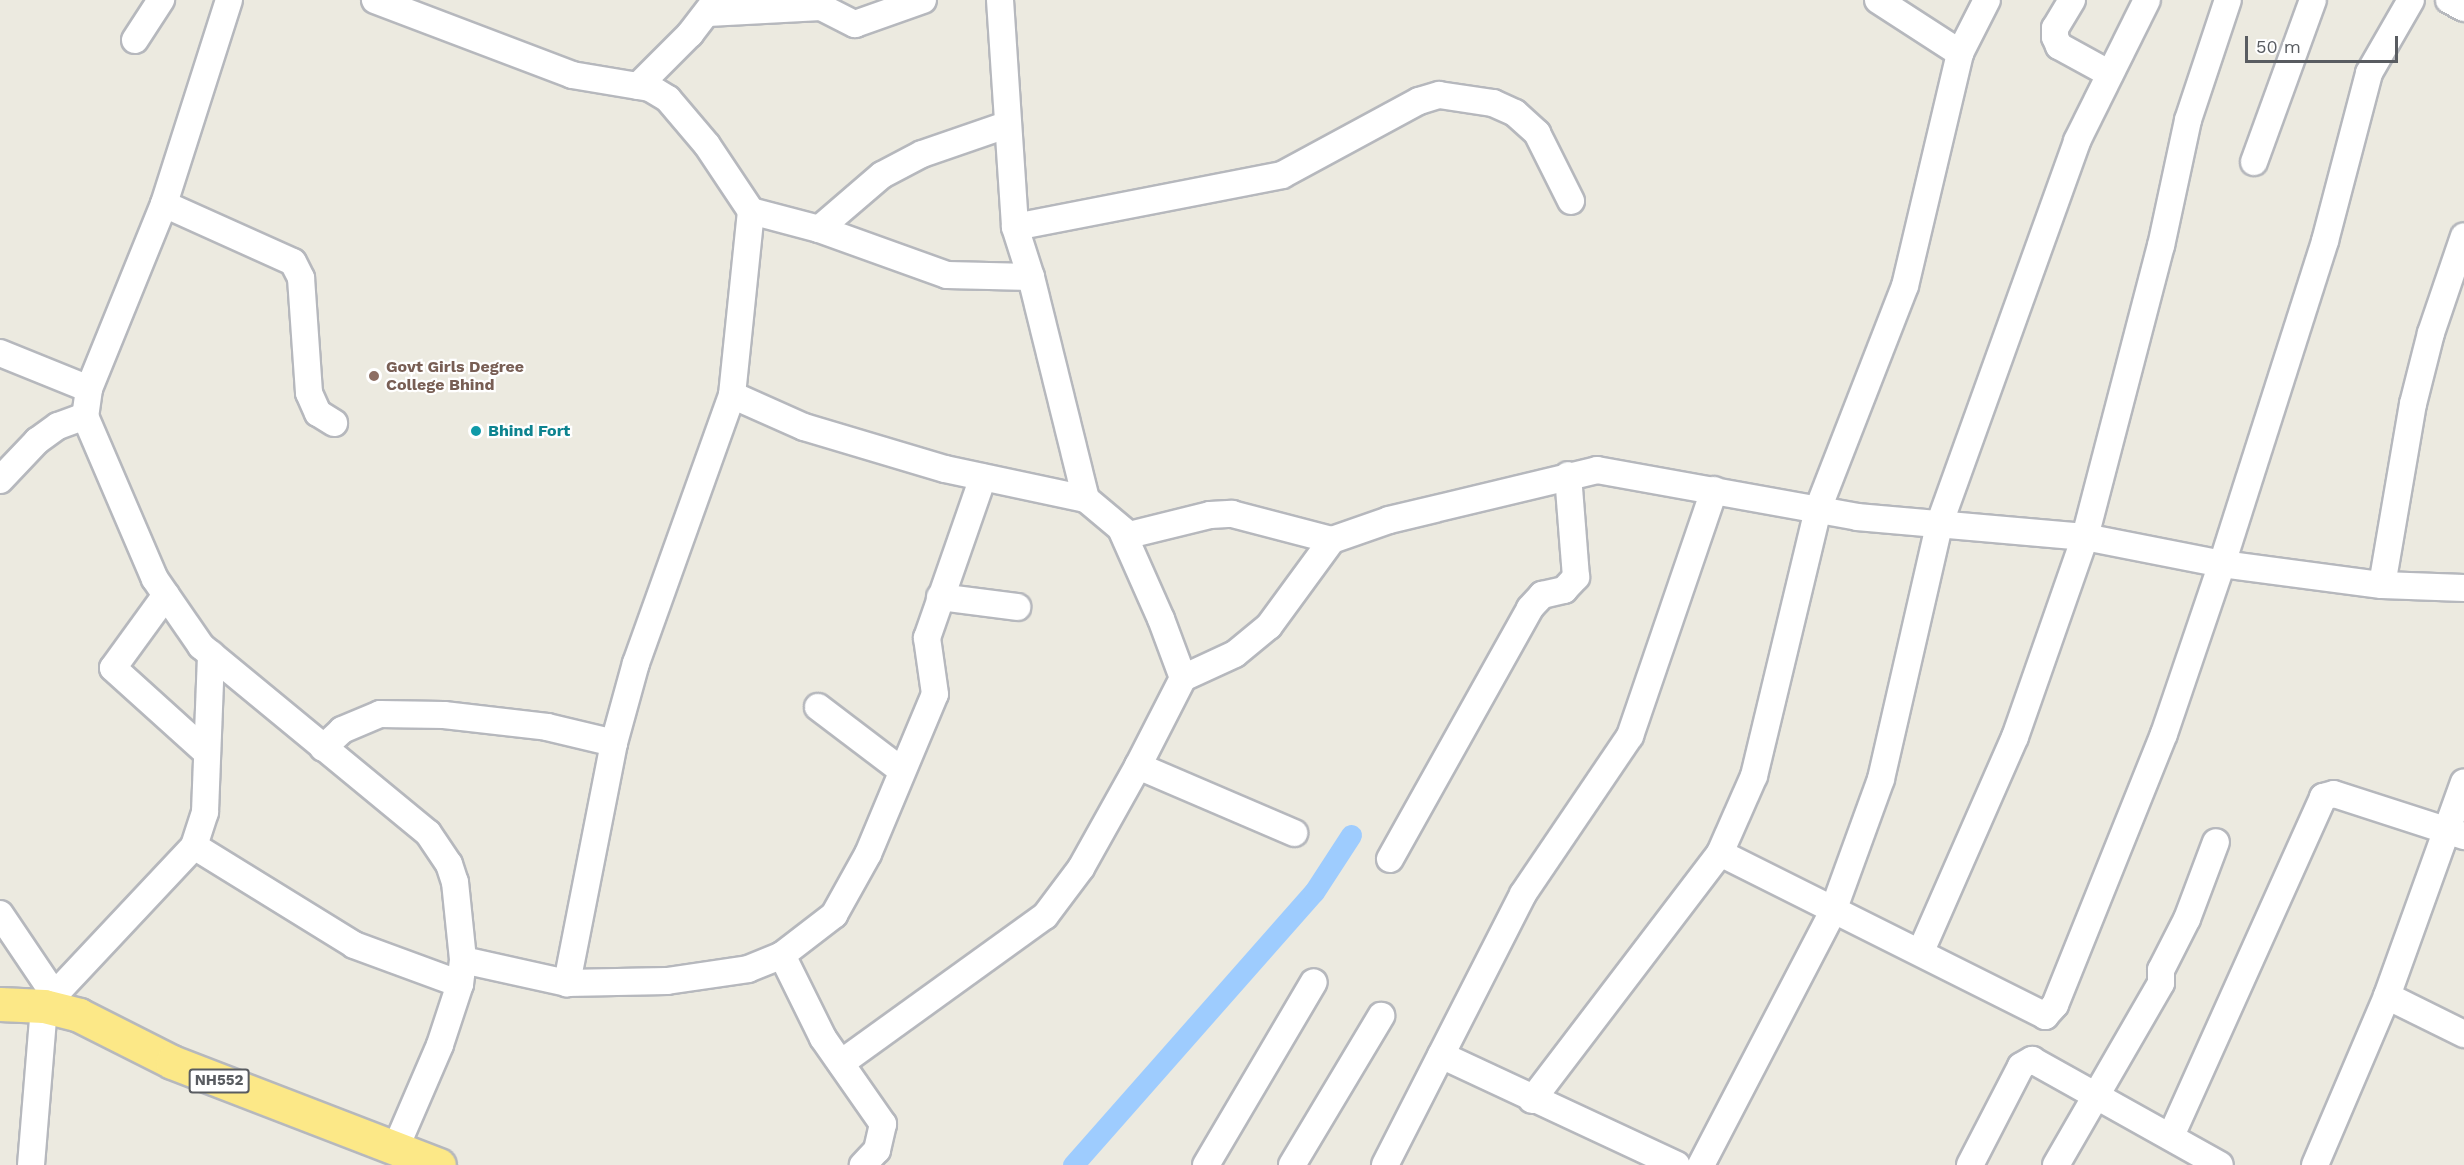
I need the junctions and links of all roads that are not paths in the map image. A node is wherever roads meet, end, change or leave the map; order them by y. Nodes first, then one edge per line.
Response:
1 (161, 0) edge
2 (230, 0) edge
3 (923, 0) edge
4 (1000, 0) edge
5 (1878, 0) edge
6 (1987, 0) edge
7 (2072, 0) edge
8 (2147, 0) edge
9 (2228, 0) edge
10 (2313, 0) edge
11 (2410, 0) edge
12 (2449, 0) edge
13 (383, 1) edge
14 (712, 7) edge
15 (2464, 8) edge
16 (135, 40) dead end
17 (1960, 53) junction
18 (2110, 75) junction
19 (638, 86) junction
20 (1006, 125) junction
21 (2254, 162) dead end
22 (1571, 201) dead end
23 (164, 204) junction
24 (751, 211) junction
25 (1015, 227) junction
26 (819, 229) junction
27 (2464, 236) edge
28 (1031, 277) junction
29 (0, 353) edge
30 (89, 389) junction
31 (732, 395) junction
32 (85, 416) junction
33 (334, 423) dead end
34 (1568, 475) junction
35 (983, 477) junction
36 (0, 480) edge
37 (1714, 490) junction
38 (1086, 499) junction
39 (1818, 509) junction
40 (1939, 525) junction
41 (1122, 531) junction
42 (2085, 537) junction
43 (1332, 540) junction
44 (2222, 564) junction
45 (2382, 585) junction
46 (2464, 588) edge
47 (166, 595) junction
48 (940, 597) junction
49 (1017, 607) dead end
50 (211, 654) junction
51 (1183, 678) junction
52 (818, 707) dead end
53 (614, 743) junction
54 (323, 748) junction
55 (205, 751) junction
56 (1138, 766) junction
57 (901, 770) junction
58 (2464, 782) edge
59 (1294, 834) dead end
60 (2456, 834) edge
61 (2216, 842) dead end
62 (194, 846) junction
63 (1720, 854) junction
64 (1390, 859) dead end
65 (1833, 911) junction
66 (0, 914) edge
67 (1921, 951) junction
68 (782, 956) junction
69 (461, 972) junction
70 (1314, 982) dead end
71 (567, 983) junction
72 (2387, 996) junction
73 (49, 1000) junction
74 (0, 1004) edge
75 (1381, 1016) dead end
76 (2464, 1034) edge
77 (1441, 1055) junction
78 (841, 1063) junction
79 (2094, 1093) junction
80 (1532, 1100) junction
81 (2171, 1136) junction
82 (396, 1147) junction
83 (31, 1165) edge
84 (439, 1165) edge
85 (863, 1165) edge
86 (1206, 1165) edge
87 (1292, 1165) edge
88 (1385, 1165) edge
89 (1677, 1165) edge
90 (1701, 1165) edge
91 (1970, 1165) edge
92 (2056, 1165) edge
93 (2220, 1165) edge
94 (2315, 1165) edge

1 - 16 street
2 - 23 street
3 - 14 street
4 - 20 street
5 - 17 street
6 - 17 street
7 - 18 street
8 - 18 street
9 - 42 street
10 - 21 street
11 - 44 street
12 - 15 street
13 - 19 street
14 - 19 street
17 - 39 street
18 - 40 street
19 - 24 street
20 - 25 street
20 - 26 street
22 - 25 street
23 - 30 street
23 - 33 street
24 - 26 street
24 - 31 street
25 - 28 street
26 - 28 street
27 - 45 street
28 - 38 street
29 - 30 street
30 - 32 street
31 - 35 street
31 - 53 street
32 - 36 street
32 - 47 street
34 - 37 street
34 - 43 street
34 - 64 street
35 - 38 street
35 - 48 street
37 - 39 street
37 - 77 street
38 - 41 street
39 - 40 street
39 - 63 street
40 - 42 street
40 - 65 street
41 - 43 street
41 - 51 street
42 - 44 street
42 - 67 street
43 - 51 street
44 - 45 street
44 - 67 street
45 - 46 street
47 - 50 street
47 - 55 street
48 - 49 street
48 - 57 street
50 - 54 street
50 - 55 street
51 - 56 street
52 - 57 street
53 - 54 street
53 - 71 street
54 - 69 street
55 - 62 street
56 - 59 street
56 - 78 street
57 - 68 street
58 - 60 street
60 - 72 street
60 - 81 street
61 - 79 street
62 - 69 street
62 - 73 street
63 - 65 street
63 - 80 street
65 - 67 street
65 - 90 street
66 - 73 street
68 - 71 street
68 - 78 street
69 - 71 street
69 - 82 street
70 - 86 street
72 - 76 street
72 - 94 street
73 - 74 highway, NH552
73 - 82 highway, NH552
73 - 83 street
75 - 87 street
77 - 80 street
77 - 88 street
78 - 85 street
79 - 81 street
79 - 91 street
79 - 92 street
80 - 89 street
81 - 93 street
82 - 84 highway, NH552

